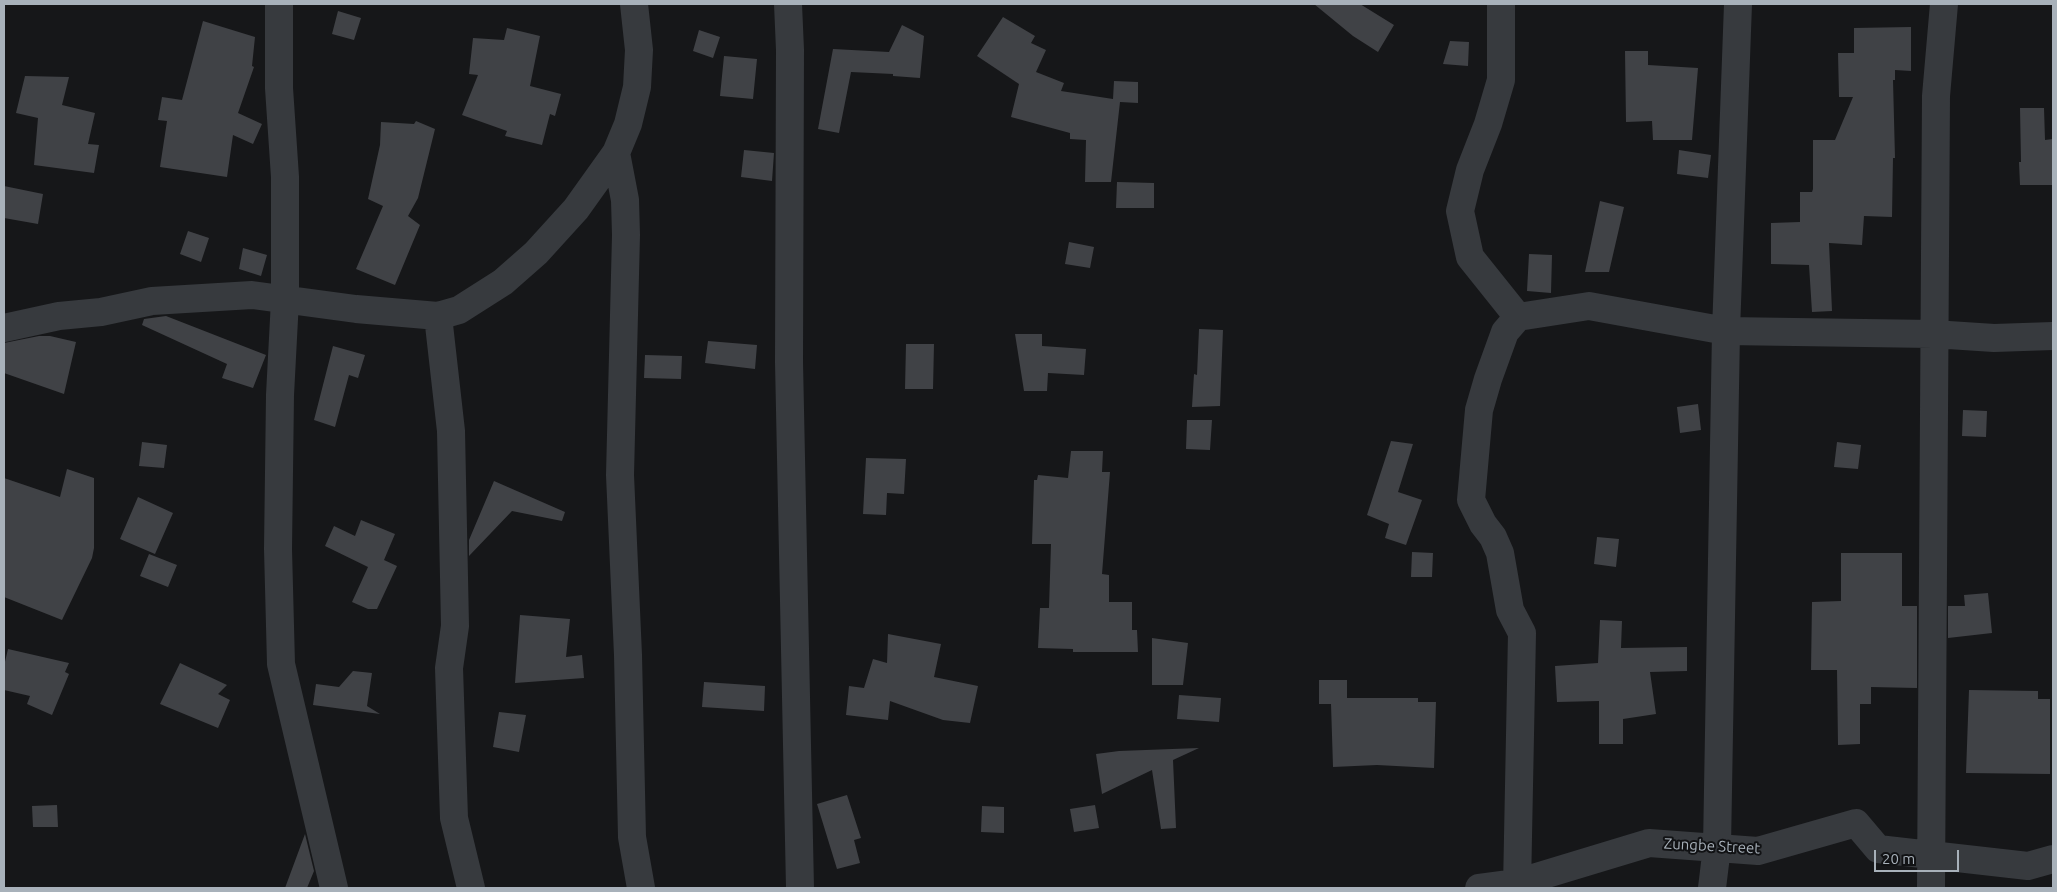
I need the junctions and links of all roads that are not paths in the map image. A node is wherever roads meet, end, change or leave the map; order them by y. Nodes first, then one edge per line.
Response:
1 (278, 4) edge
2 (634, 4) edge
3 (788, 4) edge
4 (1501, 4) edge
5 (1738, 4) edge
6 (1944, 4) edge
7 (616, 153) junction
8 (285, 300) junction
9 (438, 316) junction
10 (1518, 316) junction
11 (4, 328) edge
12 (1726, 331) junction
13 (1933, 334) junction
14 (2053, 336) edge
15 (1717, 847) junction
16 (1930, 854) junction
17 (2053, 859) edge
18 (1517, 885) edge
19 (334, 888) edge
20 (471, 888) edge
21 (641, 888) edge
22 (800, 888) edge
23 (1479, 888) edge
24 (1712, 888) edge
25 (1931, 888) edge

1 - 8 street
2 - 7 street
3 - 22 street
4 - 10 street
5 - 12 street
6 - 13 street
7 - 9 street
7 - 21 street
8 - 9 street
8 - 11 street
8 - 19 street
9 - 20 street
10 - 12 street
10 - 18 street
12 - 13 street
12 - 15 street
13 - 14 street
13 - 16 street
15 - 16 street, Zungbe Street
15 - 18 street, Zungbe Street
15 - 24 street
16 - 17 street, Zungbe Street
16 - 25 street
18 - 23 street, Zungbe Street

